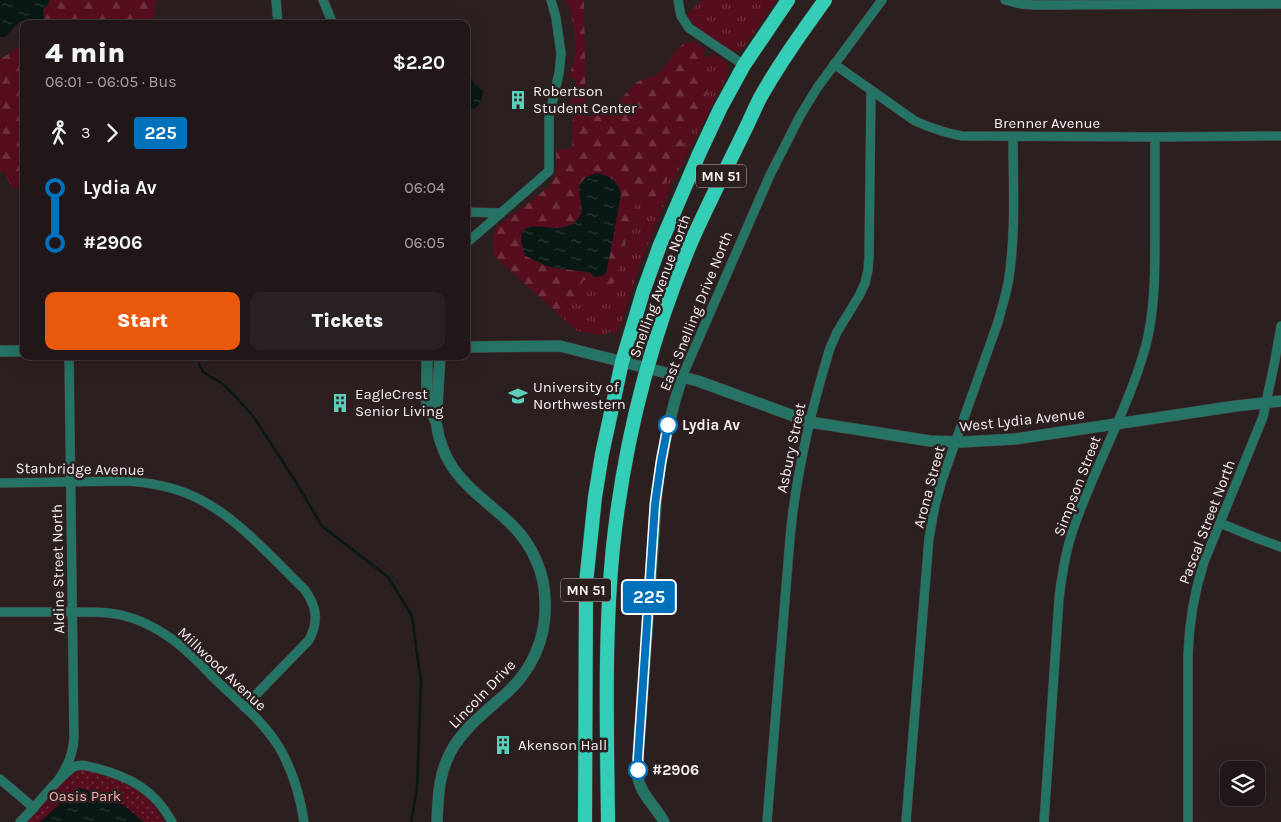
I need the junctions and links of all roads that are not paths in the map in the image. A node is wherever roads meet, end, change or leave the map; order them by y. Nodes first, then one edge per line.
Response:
1 (276, 0) edge
2 (323, 0) edge
3 (551, 0) edge
4 (678, 0) edge
5 (788, 0) edge
6 (825, 0) edge
7 (882, 0) edge
8 (1005, 0) edge
9 (1281, 4) edge
10 (278, 20) edge
11 (331, 20) edge
12 (834, 64) junction
13 (744, 65) junction
14 (871, 90) junction
15 (1013, 136) junction
16 (1155, 136) junction
17 (1281, 136) edge
18 (470, 212) edge
19 (502, 213) junction
20 (470, 240) dead end
21 (1281, 326) edge
22 (470, 347) edge
23 (0, 351) edge
24 (20, 351) edge
25 (69, 360) edge
26 (427, 360) edge
27 (440, 360) edge
28 (622, 362) junction
29 (647, 368) junction
30 (682, 377) junction
31 (1281, 401) edge
32 (1267, 402) junction
33 (432, 414) junction
34 (810, 422) junction
35 (1116, 425) junction
36 (955, 442) junction
37 (0, 482) edge
38 (70, 482) junction
39 (1220, 523) junction
40 (1281, 547) edge
41 (0, 612) edge
42 (72, 612) junction
43 (244, 707) junction
44 (74, 738) junction
45 (97, 769) junction
46 (0, 779) edge
47 (59, 779) junction
48 (34, 808) junction
49 (20, 822) edge
50 (172, 822) edge
51 (304, 822) edge
52 (436, 822) edge
53 (585, 822) edge
54 (608, 822) edge
55 (664, 822) edge
56 (767, 822) edge
57 (906, 822) edge
58 (1044, 822) edge
59 (1188, 822) edge

1 - 10 street
2 - 11 street
3 - 19 street
4 - 13 street
5 - 13 highway, Snelling Avenue North / MN 51
6 - 29 highway, Snelling Avenue North / MN 51
7 - 12 street, East Snelling Drive North
8 - 9 street
12 - 14 street, Brenner Avenue
12 - 30 street, East Snelling Drive North
13 - 28 highway, Snelling Avenue North / MN 51
14 - 15 street, Brenner Avenue
14 - 34 street, Asbury Street
15 - 16 street, Brenner Avenue
15 - 36 street, Arona Street
16 - 17 street, Brenner Avenue
16 - 35 street, Simpson Street
18 - 19 street
19 - 20 street
21 - 32 street, Pascal Street North
22 - 28 street
23 - 24 street
25 - 38 street, Aldine Street North
26 - 33 street, Lincoln Drive
27 - 33 street
28 - 29 street, West Lydia Avenue
28 - 53 highway, Snelling Avenue North / MN 51
29 - 30 street, West Lydia Avenue
29 - 54 highway, Snelling Avenue North / MN 51
30 - 34 street, West Lydia Avenue
30 - 55 street, East Snelling Drive North
31 - 32 street, West Lydia Avenue
32 - 35 street, West Lydia Avenue
32 - 39 street, Pascal Street North
33 - 52 street, Lincoln Drive
34 - 36 street, West Lydia Avenue
34 - 56 street, Asbury Street
35 - 36 street, West Lydia Avenue
35 - 58 street, Simpson Street
36 - 57 street, Arona Street
37 - 38 street, Stanbridge Avenue
38 - 42 street, Aldine Street North
38 - 43 street, Stanbridge Avenue
39 - 40 street
39 - 59 street, Pascal Street North
41 - 42 street, Millwood Avenue
42 - 43 street, Millwood Avenue
42 - 44 street, Aldine Street North
43 - 51 street, Millwood Avenue
44 - 45 street
44 - 47 street, Aldine Street North
45 - 47 street
45 - 50 street
46 - 48 street
47 - 48 street
48 - 49 street

